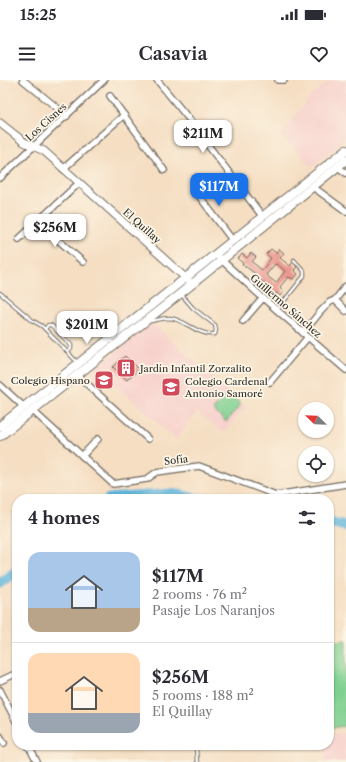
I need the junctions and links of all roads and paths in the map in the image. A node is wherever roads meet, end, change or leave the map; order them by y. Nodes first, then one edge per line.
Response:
1 (23, 80) edge
2 (104, 80) edge
3 (158, 80) edge
4 (110, 96) dead end
5 (124, 115) junction
6 (67, 116) junction
7 (0, 123) edge
8 (33, 146) junction
9 (346, 150) edge
10 (346, 160) edge
11 (338, 167) junction
12 (63, 169) junction
13 (164, 170) dead end
14 (346, 173) edge
15 (0, 178) edge
16 (79, 183) junction
17 (313, 187) junction
18 (197, 193) dead end
19 (346, 211) edge
20 (263, 217) junction
21 (38, 222) junction
22 (20, 239) dead end
23 (233, 241) junction
24 (219, 258) junction
25 (294, 260) dead end
26 (83, 262) dead end
27 (189, 281) junction
28 (346, 286) edge
29 (0, 293) edge
30 (181, 293) junction
31 (263, 298) junction
32 (335, 300) junction
33 (276, 310) junction
34 (346, 312) edge
35 (243, 321) dead end
36 (144, 322) junction
37 (45, 329) junction
38 (303, 333) junction
39 (308, 337) junction
40 (68, 352) junction
41 (79, 364) junction
42 (346, 370) edge
43 (77, 375) junction
44 (270, 382) dead end
45 (0, 385) edge
46 (24, 407) junction
47 (33, 411) junction
48 (0, 426) edge
49 (0, 436) edge
50 (98, 439) dead end
51 (148, 439) dead end
52 (82, 456) junction
53 (346, 484) edge
54 (273, 494) edge
55 (282, 494) edge
56 (12, 675) edge
57 (0, 681) edge
58 (0, 690) edge
59 (12, 713) edge
60 (0, 736) edge
61 (4, 744) dead end
62 (31, 750) edge
63 (196, 750) edge
64 (37, 762) edge
65 (197, 762) edge

1 - 6 street
2 - 6 street, Los Cisnes
3 - 20 street
4 - 5 street
5 - 12 street
5 - 13 street
6 - 8 street, Los Cisnes
7 - 8 street, El Quillay
8 - 12 street, El Quillay
8 - 15 street, Los Cisnes
9 - 20 main road
10 - 11 main road
11 - 14 street
11 - 17 main road
12 - 16 street, El Quillay
16 - 21 street
16 - 27 street, El Quillay
17 - 19 street
17 - 24 main road
18 - 23 street
20 - 23 main road
21 - 22 street
21 - 26 street
23 - 24 main road
24 - 27 main road
24 - 31 street, Guillermo Sánchez
25 - 33 lane
27 - 30 main road
27 - 41 main road
28 - 32 street
29 - 37 lane
30 - 36 main road
30 - 36 lane
31 - 33 street, Guillermo Sánchez
31 - 35 street
32 - 34 street
32 - 38 street
33 - 38 street, Guillermo Sánchez
36 - 43 main road
37 - 40 lane
37 - 40 lane
38 - 39 street, Guillermo Sánchez
39 - 42 street, Guillermo Sánchez
39 - 44 street
40 - 41 lane
41 - 46 main road
43 - 47 main road
43 - 51 street
45 - 46 street
46 - 48 main road
47 - 49 main road
47 - 52 street, Sofía
50 - 52 street
52 - 54 street, Sofía
53 - 55 street, Sofía
56 - 57 street
58 - 59 street
60 - 61 street
62 - 64 street
63 - 65 lane

